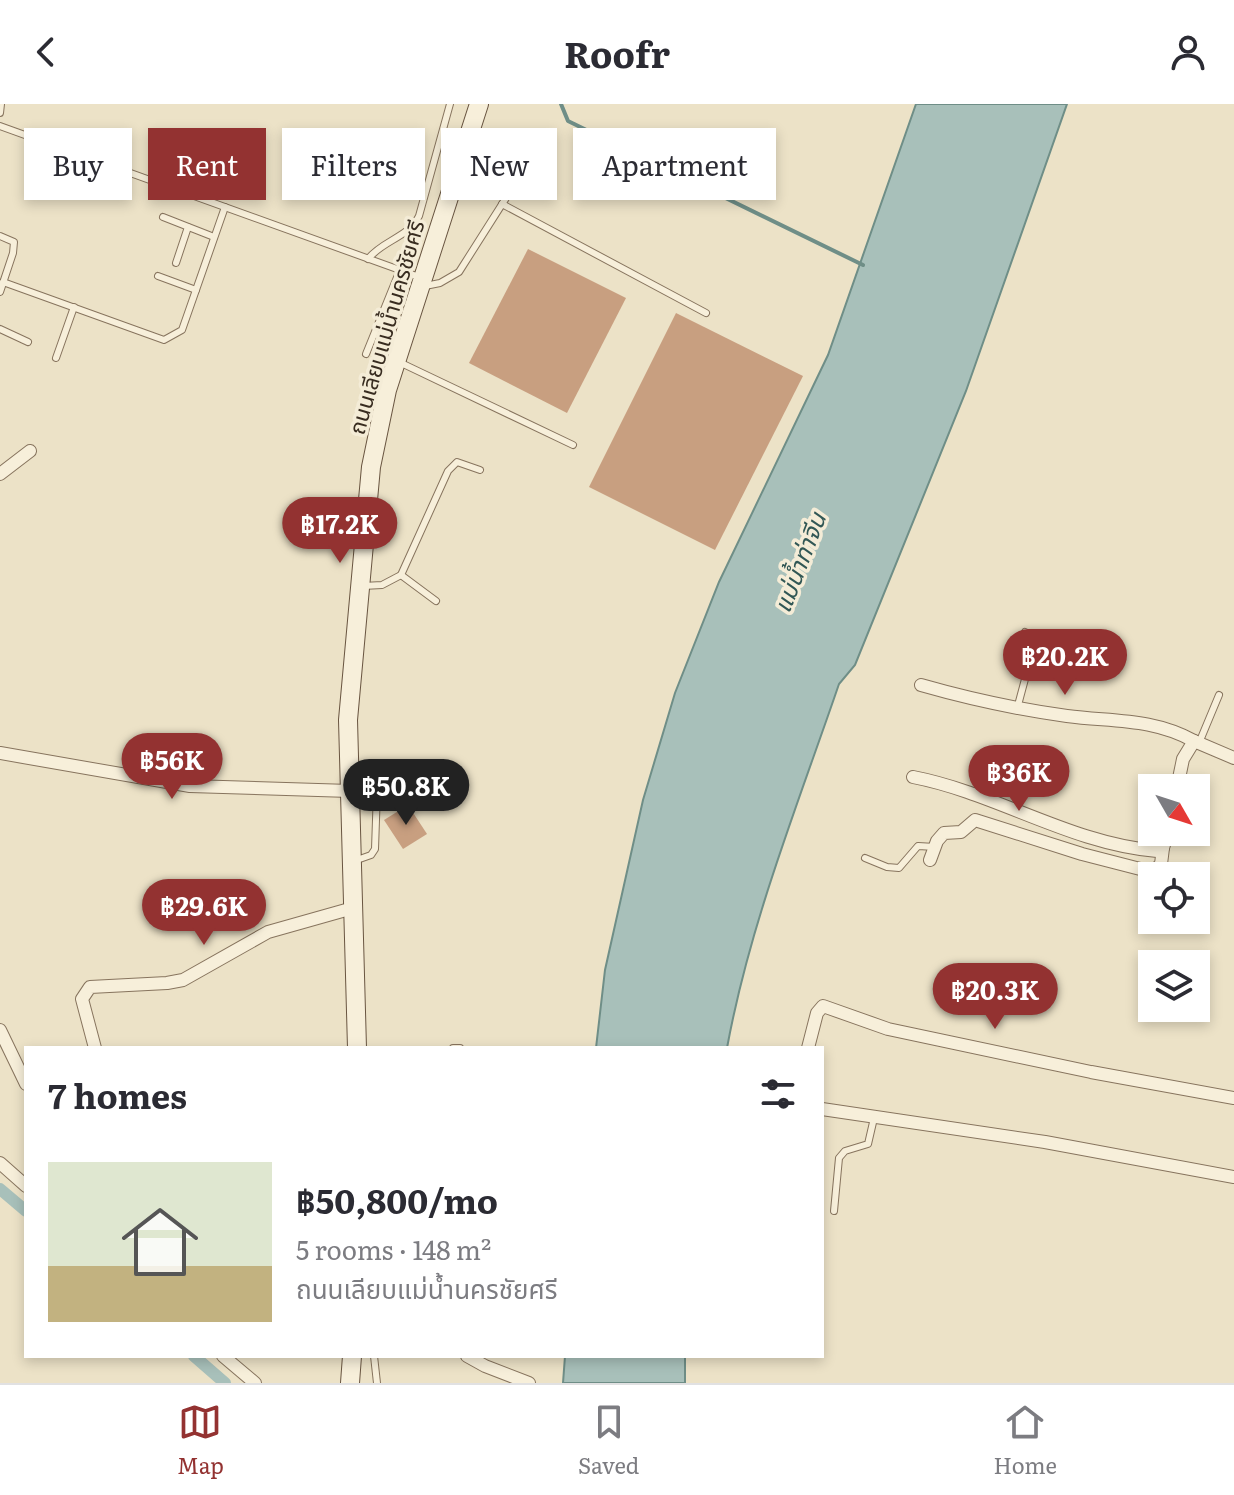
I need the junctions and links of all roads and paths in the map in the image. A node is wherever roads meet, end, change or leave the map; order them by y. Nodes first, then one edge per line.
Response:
1 (1, 104) edge
2 (450, 104) edge
3 (479, 104) edge
4 (0, 113) edge
5 (0, 126) edge
6 (505, 200) edge
7 (502, 204) junction
8 (225, 207) junction
9 (163, 217) dead end
10 (188, 227) junction
11 (0, 236) edge
12 (214, 237) junction
13 (368, 259) junction
14 (176, 263) dead end
15 (400, 270) junction
16 (158, 276) dead end
17 (3, 282) junction
18 (420, 283) junction
19 (196, 290) junction
20 (0, 292) edge
21 (74, 307) junction
22 (706, 313) dead end
23 (0, 329) edge
24 (28, 342) dead end
25 (366, 354) dead end
26 (56, 358) dead end
27 (396, 360) junction
28 (573, 445) dead end
29 (30, 451) dead end
30 (480, 470) dead end
31 (0, 474) edge
32 (401, 575) junction
33 (359, 586) junction
34 (436, 601) dead end
35 (1025, 632) dead end
36 (921, 685) dead end
37 (1219, 695) dead end
38 (1017, 709) junction
39 (1196, 742) junction
40 (0, 753) edge
41 (1234, 758) edge
42 (1180, 774) edge
43 (913, 777) dead end
44 (350, 787) junction
45 (935, 847) junction
46 (1163, 848) joint
47 (865, 858) dead end
48 (930, 860) dead end
49 (351, 862) junction
50 (353, 908) junction
51 (0, 1030) edge
52 (94, 1046) edge
53 (357, 1046) edge
54 (809, 1046) edge
55 (24, 1080) edge
56 (1234, 1098) edge
57 (824, 1109) edge
58 (873, 1120) junction
59 (0, 1163) edge
60 (1234, 1177) edge
61 (24, 1184) edge
62 (834, 1211) dead end
63 (225, 1358) edge
64 (352, 1358) edge
65 (374, 1358) edge
66 (471, 1358) edge
67 (255, 1383) edge
68 (350, 1383) edge
69 (377, 1383) edge
70 (529, 1383) edge

1 - 4 lane
2 - 13 lane
3 - 18 main road, ถนนเลียบแม่น้ำนครชัยศรี
5 - 8 lane
6 - 7 lane
7 - 18 lane
7 - 22 lane
8 - 12 lane
8 - 13 lane
9 - 10 lane
10 - 12 lane
10 - 14 lane
11 - 17 lane
12 - 19 lane
13 - 15 lane
15 - 18 lane
15 - 25 lane
16 - 19 lane
17 - 20 lane
17 - 21 lane
18 - 27 main road, ถนนเลียบแม่น้ำนครชัยศรี
19 - 21 lane
21 - 26 lane
23 - 24 lane
27 - 28 lane
27 - 33 main road, ถนนเลียบแม่น้ำนครชัยศรี
29 - 31 street
30 - 32 lane
32 - 33 lane
32 - 34 lane
33 - 44 main road, ถนนเลียบแม่น้ำนครชัยศรี
35 - 38 lane
36 - 38 street
37 - 39 lane
38 - 39 street
39 - 41 street
39 - 42 street
40 - 44 street
43 - 46 street
44 - 49 main road, ถนนเลียบแม่น้ำนครชัยศรี
44 - 49 lane
45 - 46 street
45 - 47 lane
45 - 48 street
49 - 50 main road, ถนนเลียบแม่น้ำนครชัยศรี
50 - 52 street
50 - 53 main road, ถนนเลียบแม่น้ำนครชัยศรี
51 - 55 street
54 - 56 street
57 - 58 street
58 - 60 street
58 - 62 lane
59 - 61 street
63 - 67 street
64 - 68 main road
65 - 69 lane
66 - 70 street

